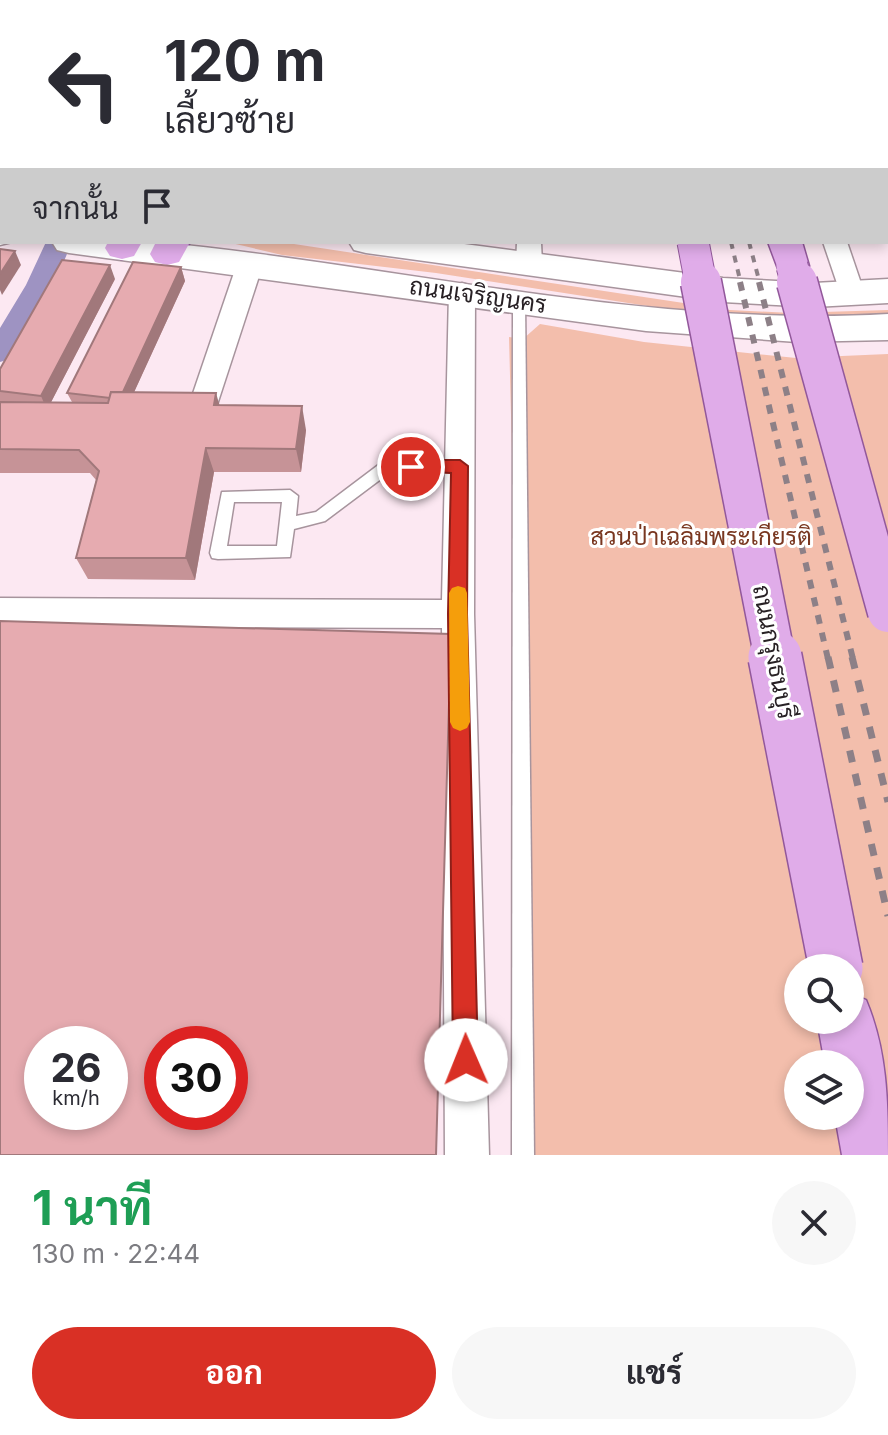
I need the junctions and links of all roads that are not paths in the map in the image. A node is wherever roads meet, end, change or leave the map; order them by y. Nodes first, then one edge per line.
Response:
1 (85, 244) edge
2 (397, 244) edge
3 (693, 244) edge
4 (836, 244) edge
5 (788, 250) edge
6 (143, 251) edge
7 (529, 253) edge
8 (250, 264) junction
9 (888, 291) edge
10 (462, 292) junction
11 (852, 295) junction
12 (519, 301) junction
13 (888, 327) edge
14 (201, 411) edge
15 (460, 466) junction
16 (287, 524) junction
17 (0, 612) edge
18 (888, 612) edge
19 (458, 614) junction
20 (833, 954) edge
21 (849, 1034) edge
22 (467, 1155) edge
23 (523, 1155) edge
24 (873, 1155) edge

1 - 6 main road, ถนนเจริญนคร
2 - 7 main road, ถนนเจริญนคร
3 - 20 main road, ถนนกรุงธนบุรี, bridge
4 - 11 street
5 - 18 main road, bridge
6 - 8 main road, ถนนเจริญนคร
7 - 11 main road, ถนนเจริญนคร
8 - 10 main road, ถนนเจริญนคร
8 - 14 street
9 - 11 main road, ถนนเจริญนคร
10 - 12 main road, ถนนเจริญนคร
10 - 15 street
12 - 13 main road, ถนนเจริญนคร
12 - 23 lane
15 - 16 lane
15 - 19 street
16 - 16 lane
17 - 19 street
19 - 22 street
21 - 24 main road

